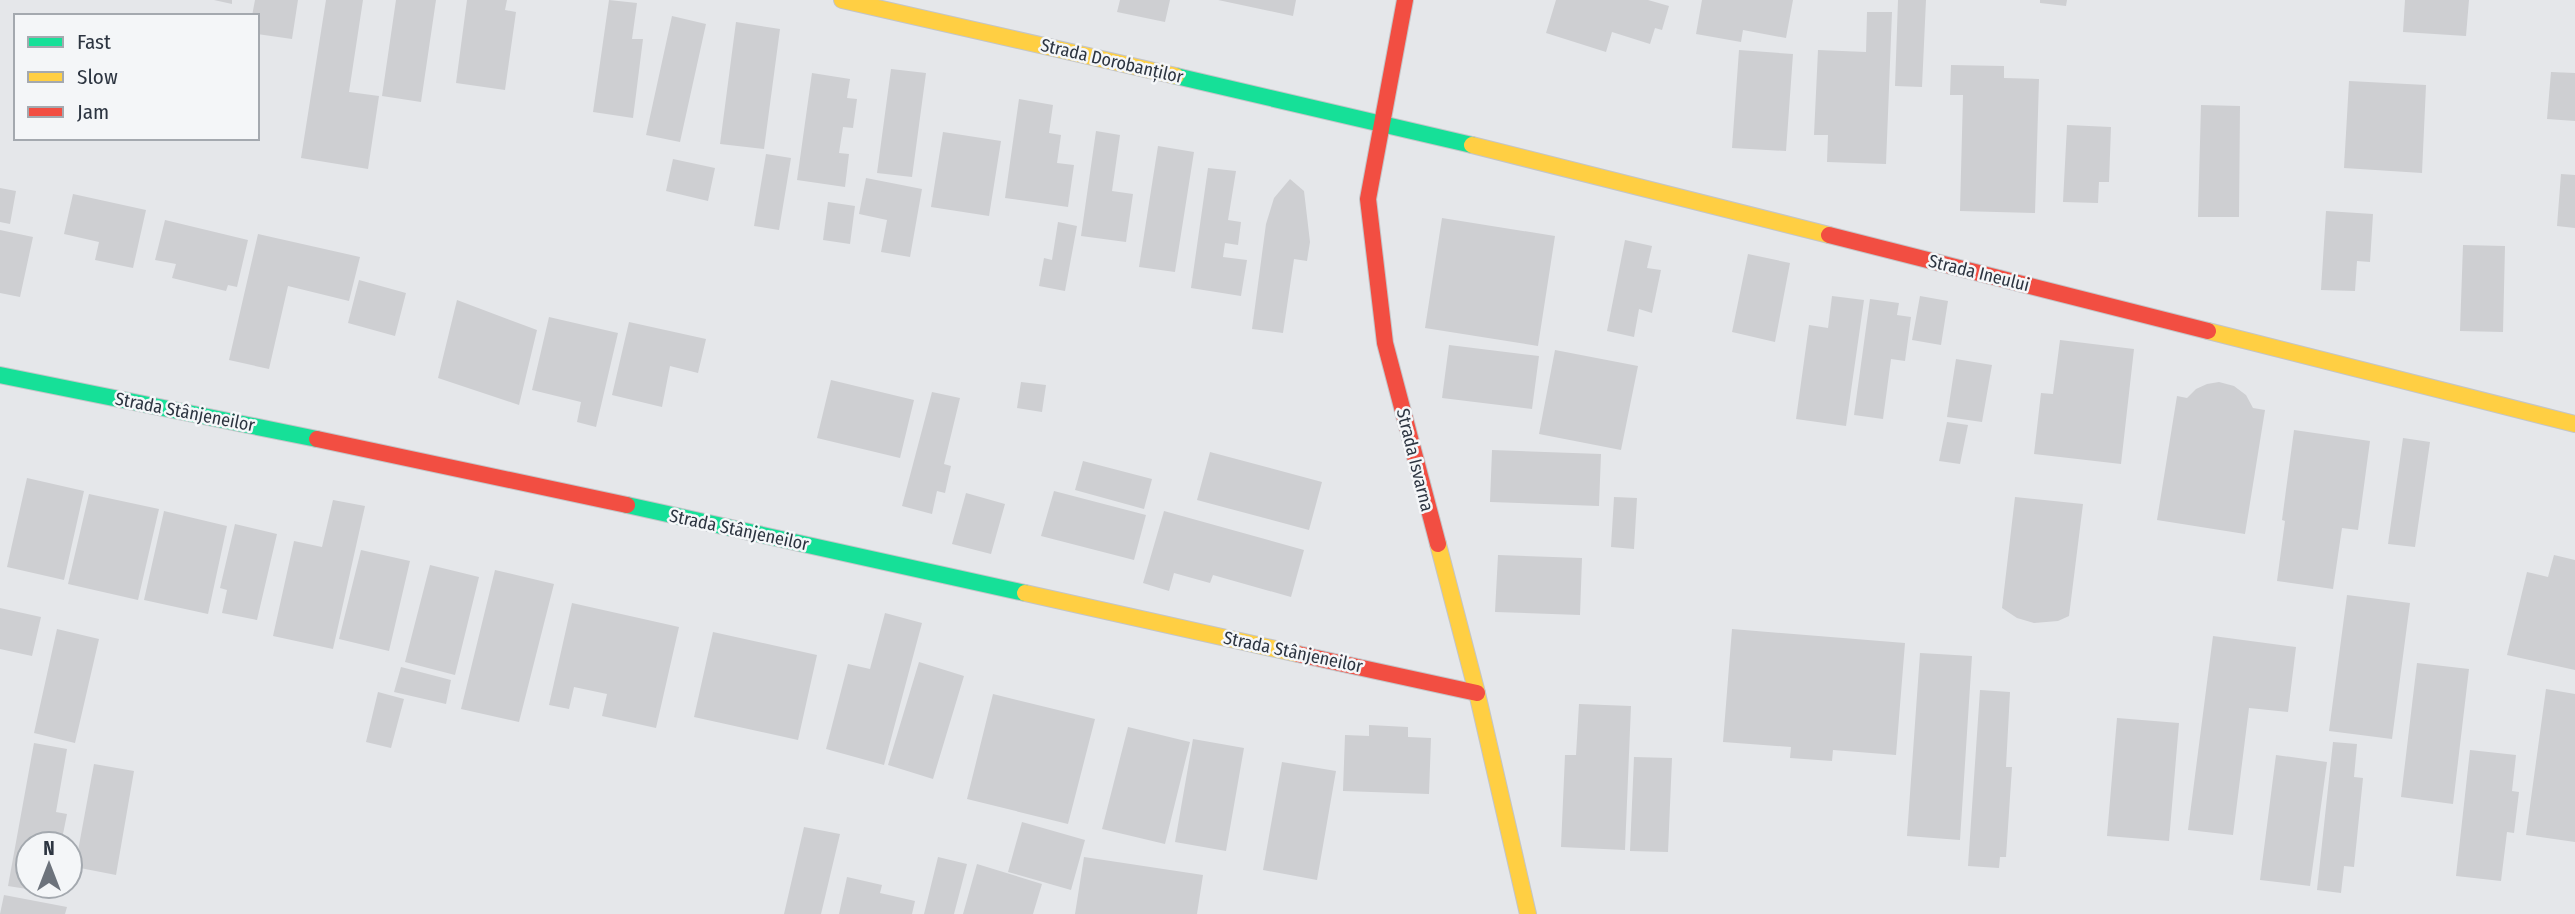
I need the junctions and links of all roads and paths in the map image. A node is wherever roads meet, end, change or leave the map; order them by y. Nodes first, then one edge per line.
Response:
1 (842, 0) edge
2 (1405, 0) edge
3 (1382, 122) junction
4 (0, 375) edge
5 (2575, 424) edge
6 (1477, 693) junction
7 (1528, 914) edge

1 - 3 street, Strada Dorobanților
2 - 3 street, Strada Isvarna
3 - 5 street, Strada Ineului
3 - 6 street, Strada Isvarna
4 - 6 street, Strada Stânjeneilor
6 - 7 street, Strada Isvarna

